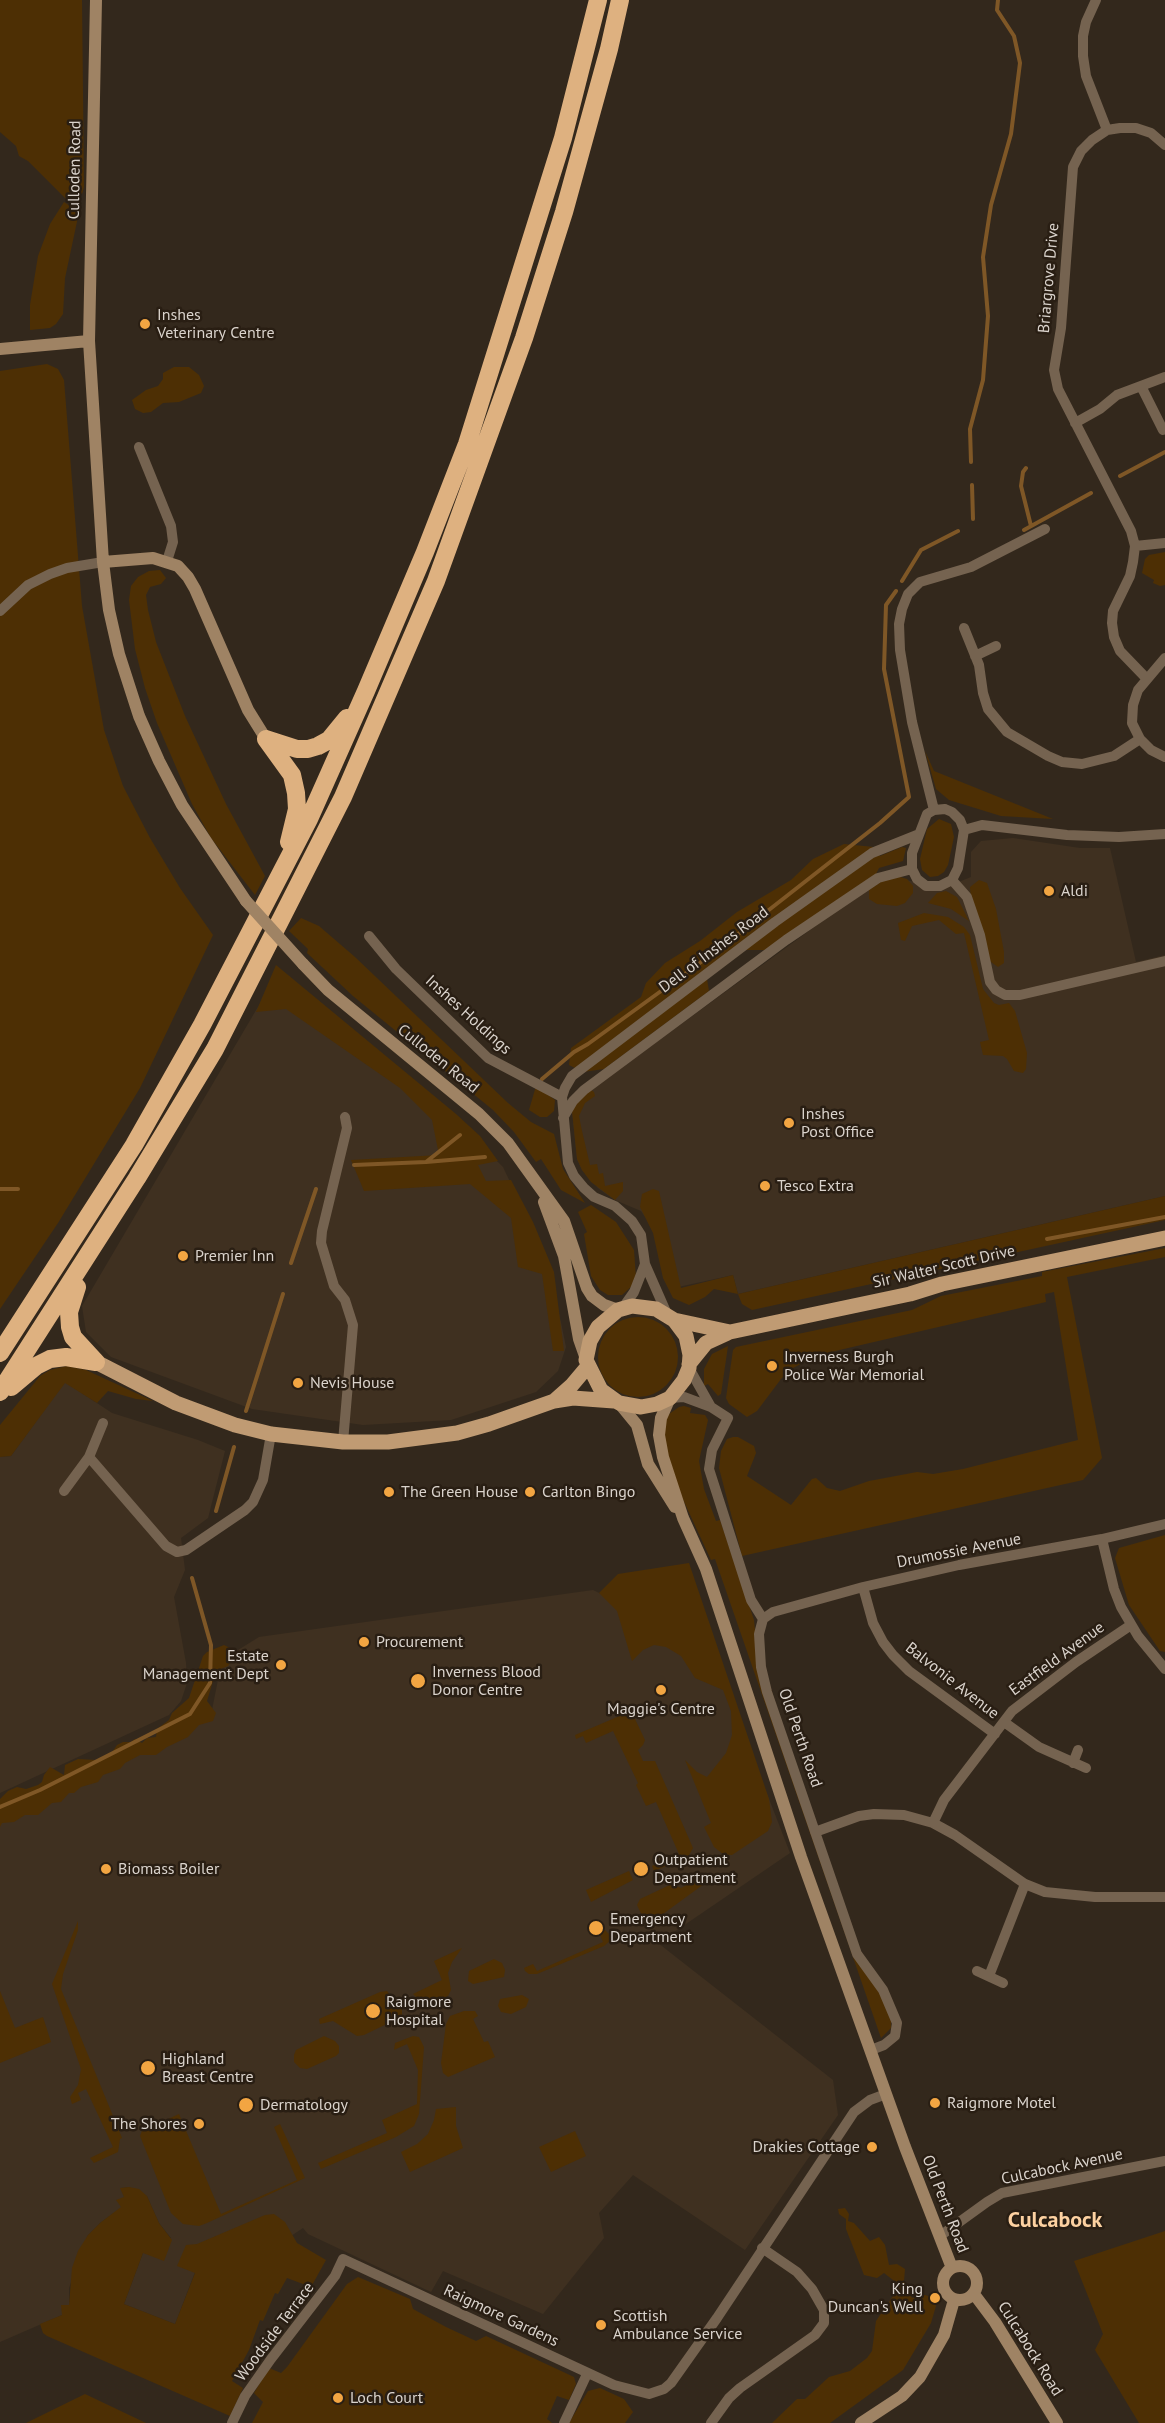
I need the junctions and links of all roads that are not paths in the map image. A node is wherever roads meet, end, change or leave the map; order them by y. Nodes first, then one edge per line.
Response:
1 (96, 0) edge
2 (598, 0) edge
3 (620, 0) edge
4 (1096, 0) edge
5 (1107, 130) junction
6 (1165, 145) edge
7 (89, 341) junction
8 (0, 349) edge
9 (1165, 377) edge
10 (1141, 386) junction
11 (1076, 423) junction
12 (1163, 430) dead end
13 (139, 447) dead end
14 (1045, 529) dead end
15 (1165, 543) edge
16 (1135, 546) junction
17 (167, 561) junction
18 (102, 562) junction
19 (0, 610) edge
20 (964, 628) dead end
21 (996, 646) dead end
22 (975, 656) junction
23 (1165, 658) edge
24 (1148, 679) junction
25 (366, 691) junction
26 (266, 739) junction
27 (1140, 739) junction
28 (1165, 757) edge
29 (934, 810) junction
30 (964, 830) junction
31 (1165, 834) edge
32 (917, 835) junction
33 (912, 869) junction
34 (952, 880) junction
35 (275, 886) junction
36 (369, 936) dead end
37 (1165, 961) edge
38 (562, 1097) junction
39 (345, 1117) dead end
40 (563, 1118) junction
41 (540, 1190) junction
42 (1165, 1238) edge
43 (88, 1257) junction
44 (645, 1264) junction
45 (620, 1310) junction
46 (671, 1317) junction
47 (730, 1332) junction
48 (0, 1353) edge
49 (96, 1362) junction
50 (587, 1363) junction
51 (689, 1366) junction
52 (0, 1392) edge
53 (0, 1398) edge
54 (669, 1399) junction
55 (554, 1401) junction
56 (617, 1402) junction
57 (711, 1407) junction
58 (103, 1423) dead end
59 (271, 1434) junction
60 (343, 1442) junction
61 (89, 1457) junction
62 (64, 1491) dead end
63 (683, 1518) junction
64 (1165, 1524) edge
65 (1102, 1539) junction
66 (863, 1587) junction
67 (763, 1619) junction
68 (1131, 1625) junction
69 (1165, 1669) edge
70 (1004, 1722) junction
71 (995, 1734) junction
72 (1078, 1750) dead end
73 (1073, 1763) junction
74 (1086, 1768) dead end
75 (933, 1823) junction
76 (815, 1832) junction
77 (1024, 1884) junction
78 (1165, 1897) edge
79 (977, 1971) dead end
80 (989, 1976) junction
81 (1003, 1983) dead end
82 (871, 2049) junction
83 (886, 2094) junction
84 (1165, 2161) edge
85 (940, 2236) junction
86 (762, 2248) junction
87 (343, 2259) joint
88 (952, 2268) junction
89 (974, 2294) junction
90 (954, 2300) junction
91 (587, 2374) junction
92 (232, 2423) edge
93 (564, 2423) edge
94 (711, 2423) edge
95 (861, 2423) edge
96 (1058, 2423) edge

1 - 7 main road, Culloden Road
2 - 25 highway
3 - 43 highway
4 - 5 street
5 - 6 street
5 - 11 street, Briargrove Drive
7 - 8 main road
7 - 18 main road, Culloden Road
9 - 10 street
10 - 11 street
10 - 12 street
11 - 16 street, Briargrove Drive
13 - 17 street
14 - 29 street
15 - 16 street
16 - 24 street
17 - 18 main road
17 - 26 main road
18 - 19 street
18 - 41 main road, Culloden Road, bridge
20 - 22 street
21 - 22 street
22 - 27 street
23 - 24 street
24 - 27 street
25 - 26 highway
25 - 35 highway
26 - 35 highway
27 - 28 street
29 - 30 street
29 - 32 street
30 - 31 street
30 - 34 street
32 - 33 street
32 - 38 street, Dell of Inshes Road
33 - 34 street
33 - 40 street, Dell of Inshes Road
34 - 37 street
35 - 48 highway
36 - 38 street, Inshes Holdings
38 - 40 street
39 - 60 street
40 - 44 street
41 - 45 main road, Culloden Road
41 - 50 main road, Culloden Road
42 - 47 main road, Sir Walter Scott Drive
43 - 49 highway
43 - 52 highway
44 - 45 street
44 - 46 street
45 - 46 main road
45 - 50 main road
46 - 47 main road, Sir Walter Scott Drive
46 - 51 main road
47 - 51 main road, Sir Walter Scott Drive
49 - 53 highway
49 - 59 main road
50 - 55 main road
50 - 56 main road
51 - 54 main road
51 - 57 street
54 - 56 main road
54 - 57 street
54 - 63 main road, Old Perth Road
55 - 56 main road
55 - 60 main road
56 - 63 main road, Old Perth Road
57 - 67 street
58 - 61 street
59 - 60 main road
59 - 61 street
61 - 62 street
63 - 82 main road, Old Perth Road
64 - 65 street, Drumossie Avenue
65 - 66 street, Drumossie Avenue
65 - 68 street
66 - 67 street, Drumossie Avenue
66 - 71 street, Balvonie Avenue
67 - 76 street, Old Perth Road
68 - 69 street
68 - 70 street, Eastfield Avenue
70 - 71 street, Eastfield Avenue
70 - 73 street
71 - 75 street, Eastfield Avenue
72 - 73 street
73 - 74 street
75 - 76 street
75 - 77 street
76 - 82 street, Old Perth Road
77 - 78 street
77 - 80 street
79 - 80 street
80 - 81 street
82 - 83 main road, Old Perth Road
83 - 85 main road, Old Perth Road
83 - 86 street
84 - 85 street, Culcabock Avenue
85 - 88 main road, Old Perth Road
86 - 91 street, Raigmore Gardens
86 - 94 street
87 - 91 street, Raigmore Gardens
87 - 92 street, Woodside Terrace
88 - 89 main road
88 - 90 main road
89 - 90 main road
89 - 96 main road, Culcabock Road
90 - 95 main road
91 - 93 street

